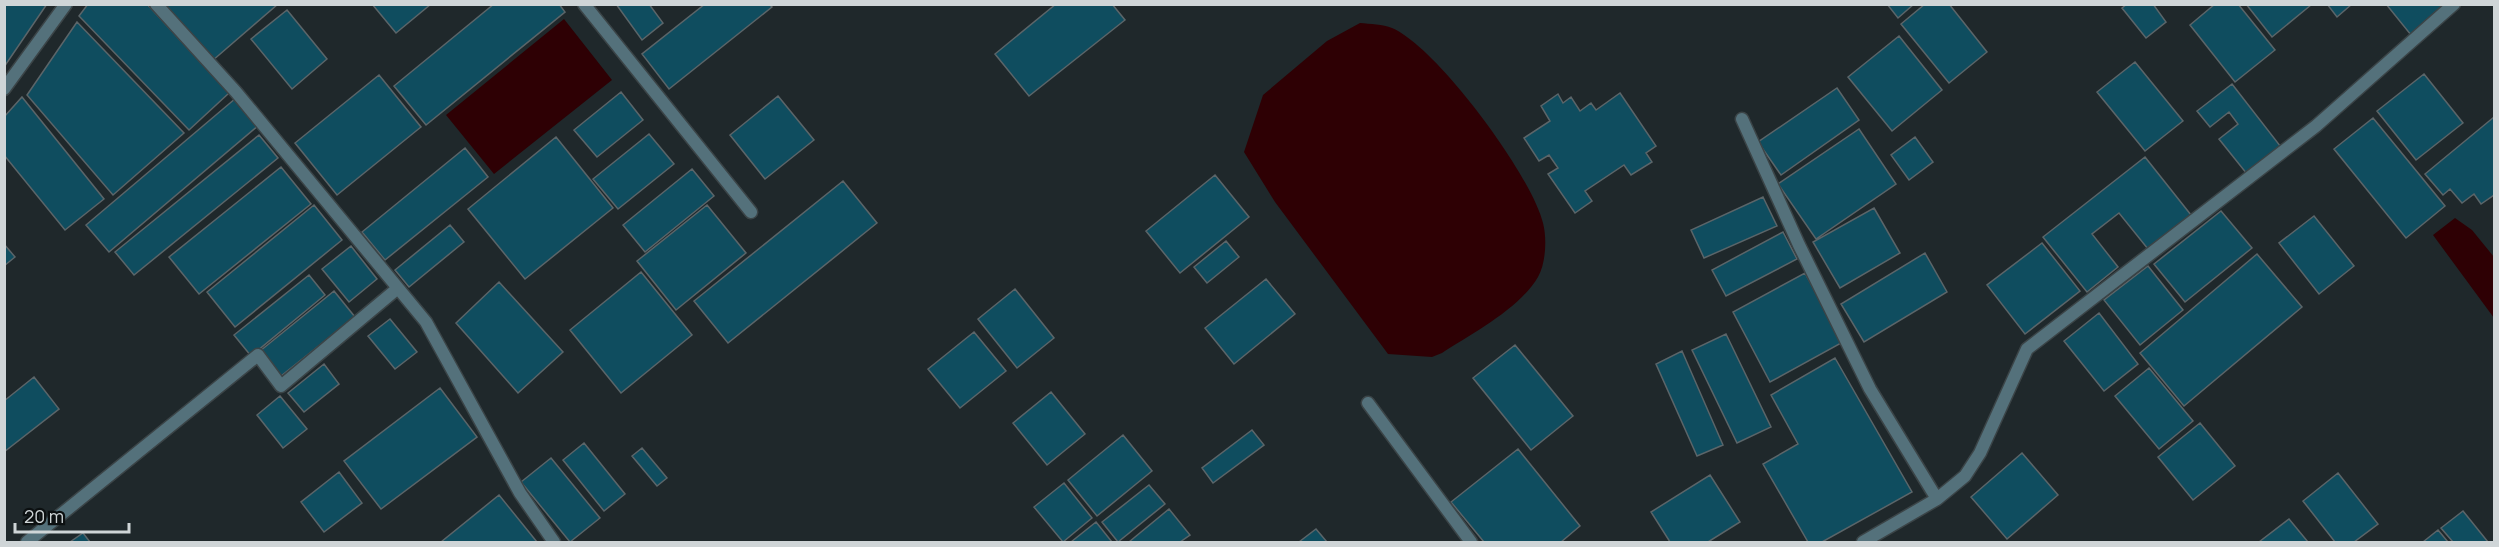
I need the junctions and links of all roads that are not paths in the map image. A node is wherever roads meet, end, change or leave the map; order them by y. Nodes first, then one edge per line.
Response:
1 (66, 4) edge
2 (156, 4) edge
3 (584, 4) edge
4 (2454, 4) edge
5 (4, 89) edge
6 (1742, 119) dead end
7 (751, 212) dead end
8 (398, 288) junction
9 (1368, 404) dead end
10 (1937, 499) junction
11 (27, 543) edge
12 (554, 543) edge
13 (1471, 543) edge
14 (1863, 543) edge

1 - 5 street
2 - 8 street
3 - 7 street
4 - 10 street
6 - 10 street
8 - 11 street
8 - 12 street
9 - 13 street
10 - 14 street

